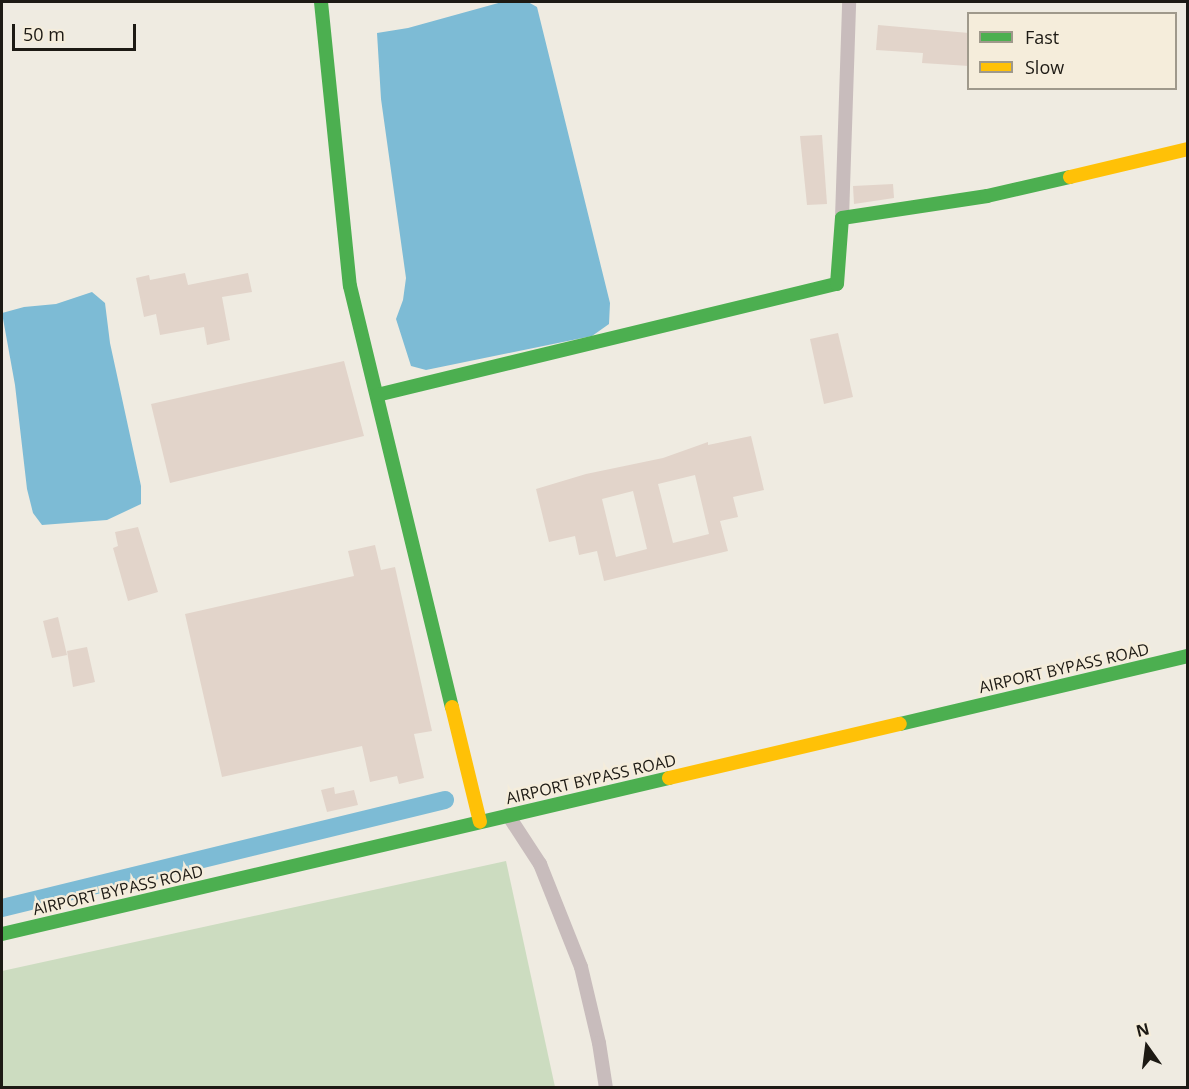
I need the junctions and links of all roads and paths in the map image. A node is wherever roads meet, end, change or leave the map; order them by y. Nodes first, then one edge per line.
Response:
1 (321, 2) edge
2 (849, 2) edge
3 (1188, 149) edge
4 (842, 218) junction
5 (377, 395) junction
6 (1188, 656) edge
7 (508, 815) junction
8 (480, 822) junction
9 (2, 934) edge
10 (606, 1088) edge

1 - 5 street
2 - 4 street
3 - 4 street
4 - 5 street
5 - 8 street
6 - 7 street, AIRPORT BYPASS ROAD
7 - 8 street, AIRPORT BYPASS ROAD
7 - 10 street
8 - 9 street, AIRPORT BYPASS ROAD

